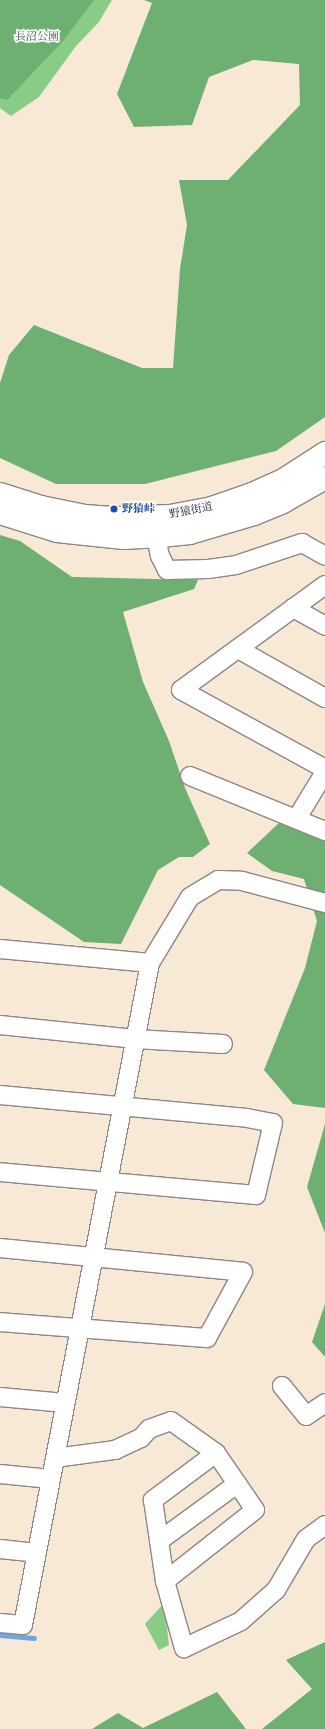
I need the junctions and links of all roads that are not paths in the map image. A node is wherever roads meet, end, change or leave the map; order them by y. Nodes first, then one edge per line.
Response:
1 (324, 454) edge
2 (325, 478) edge
3 (0, 494) edge
4 (0, 513) edge
5 (156, 536) junction
6 (325, 556) edge
7 (325, 585) edge
8 (293, 608) junction
9 (325, 626) edge
10 (238, 649) junction
11 (325, 698) edge
12 (325, 769) edge
13 (325, 772) edge
14 (190, 776) dead end
15 (297, 818) junction
16 (325, 831) edge
17 (325, 902) edge
18 (0, 949) edge
19 (150, 963) junction
20 (0, 1025) edge
21 (136, 1039) junction
22 (223, 1044) dead end
23 (0, 1095) edge
24 (122, 1107) junction
25 (0, 1172) edge
26 (108, 1182) junction
27 (0, 1248) edge
28 (93, 1258) junction
29 (0, 1322) edge
30 (80, 1329) junction
31 (282, 1386) dead end
32 (0, 1397) edge
33 (65, 1403) junction
34 (325, 1403) edge
35 (216, 1454) junction
36 (55, 1458) junction
37 (0, 1474) edge
38 (51, 1480) junction
39 (237, 1484) junction
40 (325, 1525) edge
41 (159, 1541) junction
42 (0, 1549) edge
43 (37, 1553) junction
44 (165, 1581) junction
45 (0, 1623) edge

1 - 3 main road, 野猿街道
2 - 5 main road, 野猿街道
4 - 5 main road, 野猿街道
5 - 6 street
7 - 8 street
8 - 9 street
8 - 10 street
10 - 11 street
10 - 12 street
13 - 15 street
14 - 15 street
15 - 16 street
17 - 19 street
18 - 19 street
19 - 21 street
20 - 21 street
21 - 22 street
21 - 24 street
23 - 24 street
24 - 26 street
24 - 26 street
25 - 26 street
26 - 28 street
27 - 28 street
28 - 30 street
28 - 30 street
29 - 30 street
30 - 33 street
31 - 34 street
32 - 33 street
33 - 36 street
35 - 36 street
35 - 39 street
35 - 41 street
36 - 38 street
37 - 38 street
38 - 43 street
39 - 41 street
39 - 44 street
40 - 44 street
41 - 44 street
42 - 43 street
43 - 45 street

